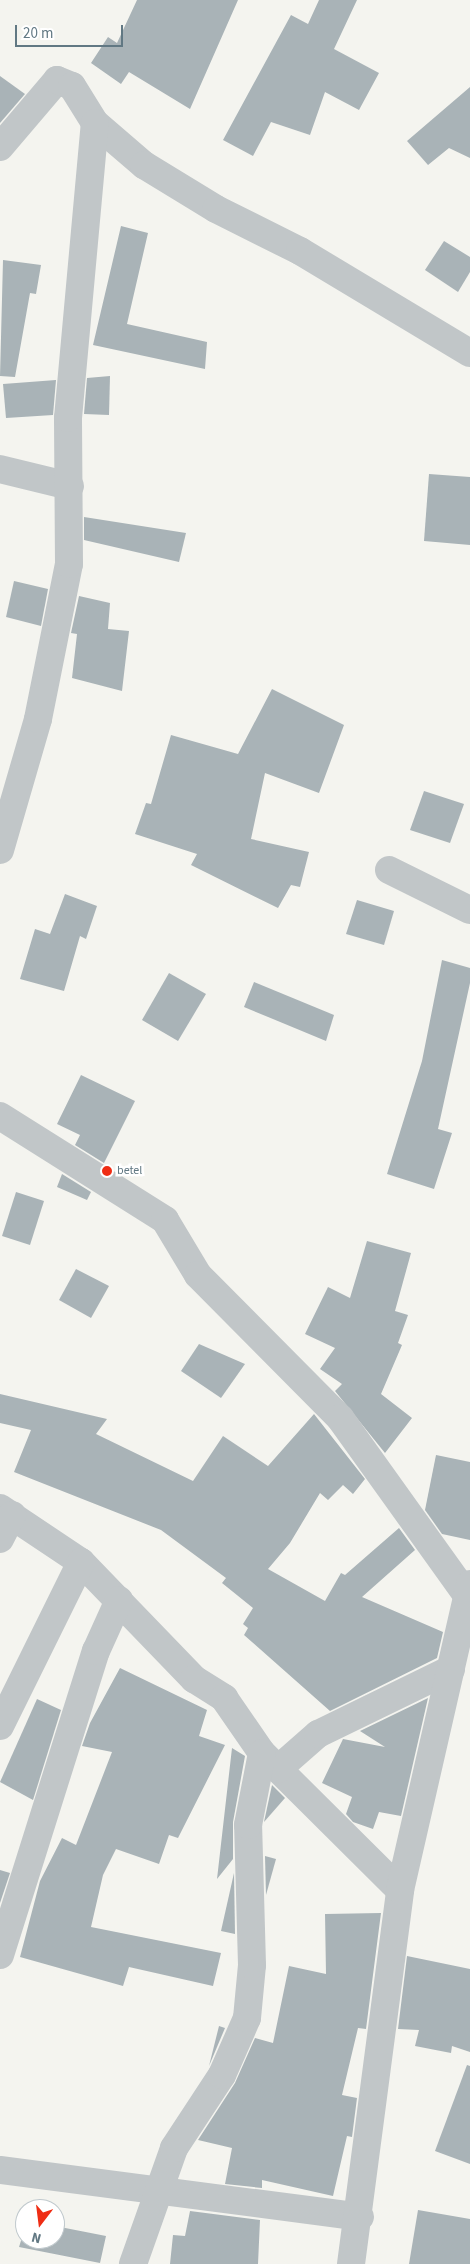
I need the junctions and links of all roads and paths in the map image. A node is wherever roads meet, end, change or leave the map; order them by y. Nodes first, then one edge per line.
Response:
1 (95, 122) junction
2 (0, 148) edge
3 (470, 354) edge
4 (0, 469) edge
5 (70, 486) junction
6 (0, 850) edge
7 (390, 870) dead end
8 (470, 910) edge
9 (0, 1116) edge
10 (6, 1511) edge
11 (0, 1539) edge
12 (81, 1562) junction
13 (469, 1591) edge
14 (119, 1600) junction
15 (459, 1655) edge
16 (0, 1726) edge
17 (270, 1761) junction
18 (400, 1890) junction
19 (0, 1955) edge
20 (0, 2170) edge
21 (156, 2189) junction
22 (360, 2217) junction
23 (133, 2264) edge
24 (351, 2264) edge

1 - 2 street
1 - 3 street
1 - 5 street
4 - 5 street
5 - 6 street
7 - 8 street
9 - 13 street
10 - 11 street
10 - 12 street
12 - 14 street
12 - 16 street
13 - 15 street
14 - 17 street
14 - 19 street
15 - 17 street
15 - 18 street
17 - 18 street
17 - 21 street
18 - 22 street
20 - 21 street
21 - 22 street
21 - 23 street
22 - 24 street

